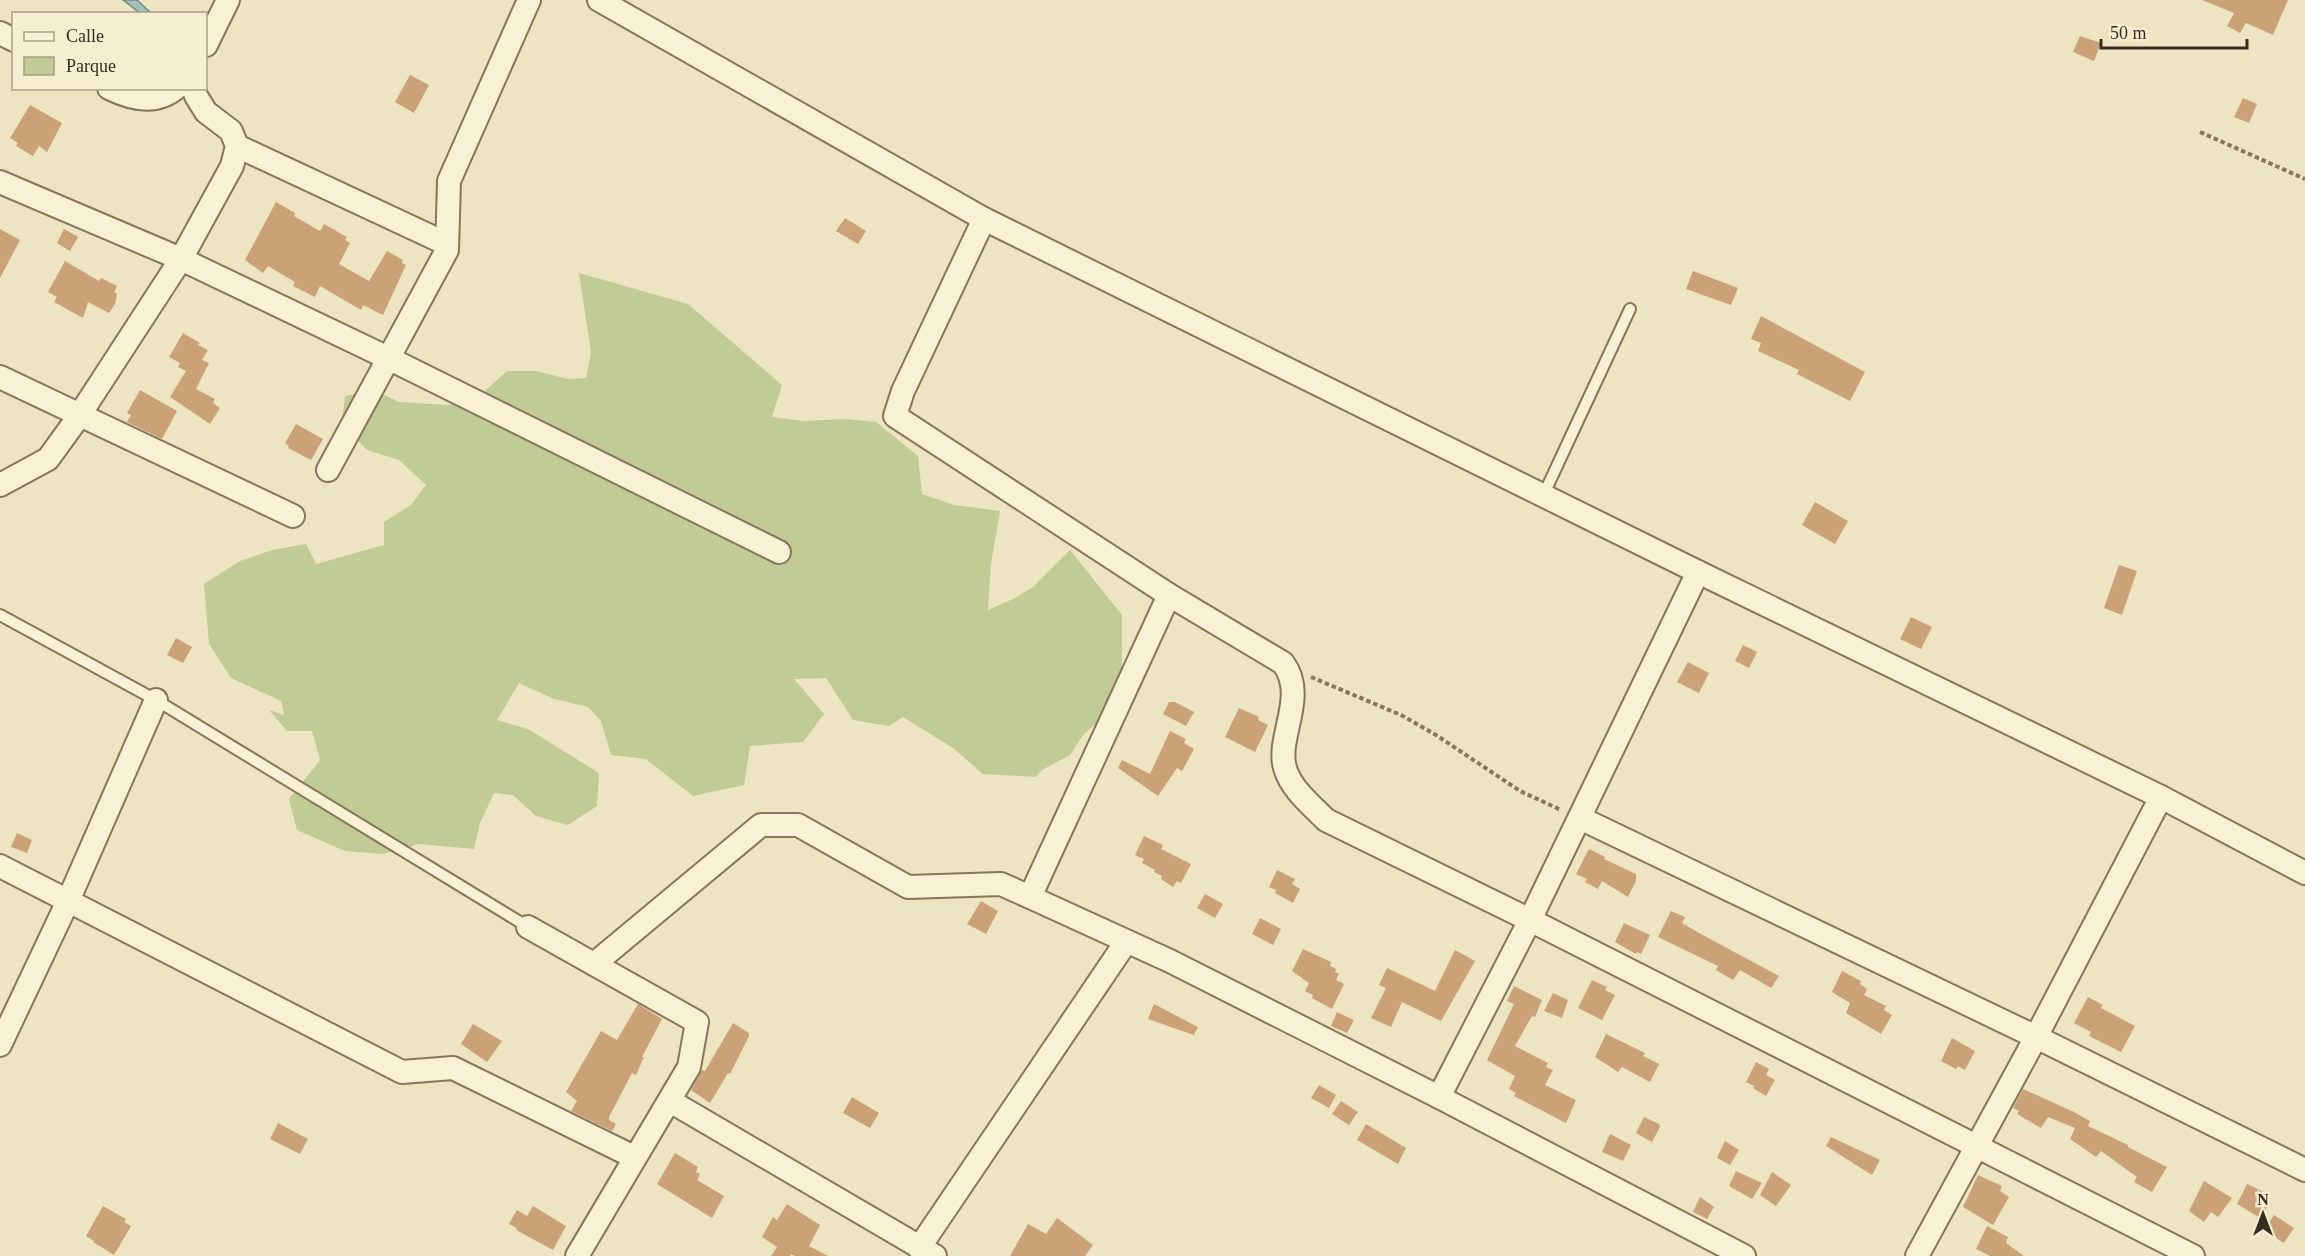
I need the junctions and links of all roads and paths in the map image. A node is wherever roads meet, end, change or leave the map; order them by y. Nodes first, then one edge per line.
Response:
1 (228, 0) edge
2 (529, 0) edge
3 (599, 0) edge
4 (207, 43) edge
5 (113, 90) edge
6 (173, 90) edge
7 (194, 90) edge
8 (2200, 132) dead end
9 (237, 146) junction
10 (2305, 179) edge
11 (0, 182) edge
12 (984, 219) junction
13 (447, 244) junction
14 (181, 259) junction
15 (1630, 309) dead end
16 (388, 358) junction
17 (0, 377) edge
18 (80, 415) junction
19 (328, 470) dead end
20 (0, 485) edge
21 (1543, 496) junction
22 (293, 516) dead end
23 (779, 552) dead end
24 (1698, 572) junction
25 (1169, 595) junction
26 (0, 615) edge
27 (1288, 670) junction
28 (156, 700) junction
29 (2161, 797) junction
30 (1580, 818) junction
31 (0, 866) edge
32 (2305, 873) edge
33 (1030, 897) junction
34 (68, 901) junction
35 (1530, 920) junction
36 (528, 927) joint
37 (1126, 942) junction
38 (594, 964) junction
39 (2036, 1037) junction
40 (0, 1045) edge
41 (1439, 1098) junction
42 (670, 1101) junction
43 (1976, 1147) junction
44 (634, 1157) junction
45 (2305, 1170) edge
46 (927, 1252) edge
47 (577, 1256) edge
48 (1744, 1256) edge
49 (1917, 1256) edge
50 (2193, 1256) edge

1 - 4 street
2 - 13 street
3 - 12 street
5 - 6 street
7 - 9 street
8 - 10 path
9 - 13 street
9 - 14 street
11 - 14 street
12 - 21 street
12 - 25 street
13 - 16 street
14 - 16 street
14 - 18 street
15 - 21 lane
16 - 19 street
16 - 23 street
17 - 18 street
18 - 20 street
18 - 22 street
21 - 24 street
24 - 29 street
24 - 30 street
25 - 27 street
25 - 33 street
26 - 28 lane
27 - 30 path
27 - 35 street
28 - 34 street
28 - 36 lane
29 - 32 street
29 - 39 street
30 - 35 street
30 - 39 street
31 - 34 street
33 - 37 street
33 - 38 street
34 - 40 street
34 - 44 street
35 - 41 street
35 - 43 street
36 - 38 street
37 - 41 street
37 - 46 street
38 - 42 street
39 - 43 street
39 - 45 street
41 - 48 street
42 - 44 street
42 - 46 street
43 - 49 street
43 - 50 street
44 - 47 street

